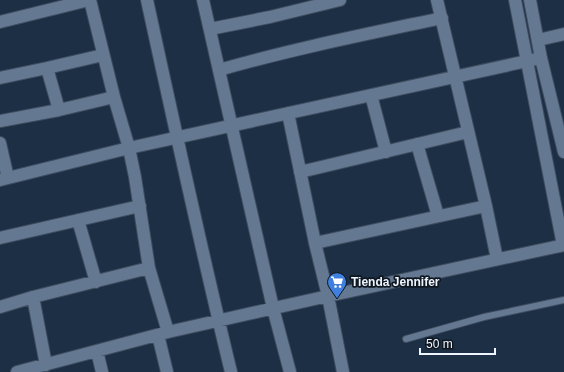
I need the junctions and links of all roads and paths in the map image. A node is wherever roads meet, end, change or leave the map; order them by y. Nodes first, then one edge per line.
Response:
1 (89, 0) edge
2 (148, 0) edge
3 (203, 0) edge
4 (340, 0) edge
5 (437, 0) edge
6 (515, 0) edge
7 (530, 0) edge
8 (324, 2) edge
9 (442, 18) junction
10 (0, 22) edge
11 (210, 29) junction
12 (564, 34) edge
13 (538, 40) junction
14 (103, 55) junction
15 (541, 58) junction
16 (527, 61) junction
17 (47, 68) junction
18 (219, 70) junction
19 (455, 76) junction
20 (0, 78) edge
21 (371, 94) junction
22 (114, 98) junction
23 (59, 110) junction
24 (288, 113) junction
25 (0, 121) edge
26 (231, 125) junction
27 (468, 132) junction
28 (177, 138) junction
29 (0, 143) edge
30 (417, 144) junction
31 (129, 148) junction
32 (386, 152) junction
33 (564, 152) edge
34 (300, 172) junction
35 (4, 179) edge
36 (140, 206) junction
37 (486, 206) junction
38 (438, 216) junction
39 (78, 220) junction
40 (0, 238) edge
41 (315, 243) junction
42 (563, 245) edge
43 (497, 259) junction
44 (149, 268) junction
45 (96, 282) junction
46 (328, 296) junction
47 (33, 297) junction
48 (564, 300) edge
49 (0, 307) edge
50 (273, 308) junction
51 (218, 321) junction
52 (163, 333) junction
53 (406, 339) dead end
54 (97, 351) junction
55 (46, 365) junction
56 (32, 370) edge
57 (17, 372) edge
58 (102, 372) edge
59 (167, 372) edge
60 (231, 372) edge
61 (290, 372) edge
62 (343, 372) edge

1 - 10 street
1 - 14 street
2 - 28 street
3 - 11 street
4 - 8 street
5 - 9 street
6 - 16 street
7 - 13 street
8 - 11 street
9 - 18 street
9 - 19 street
11 - 18 street
12 - 13 street
13 - 15 street
14 - 17 street
14 - 22 street
15 - 16 street
15 - 33 street
16 - 19 street
16 - 42 street
17 - 20 street
17 - 23 street
18 - 26 street
19 - 21 street
19 - 27 street
21 - 24 street
21 - 32 street
22 - 23 street
22 - 31 street
23 - 25 street
24 - 26 street
24 - 34 street
26 - 28 street
26 - 50 street
27 - 30 street
27 - 37 street
28 - 31 street
28 - 51 street
29 - 35 street
30 - 32 street
30 - 38 street
31 - 35 street
31 - 36 street
32 - 34 street
34 - 41 street
36 - 39 street
36 - 44 street
37 - 38 street
37 - 43 street
38 - 41 street
39 - 40 street
39 - 45 street
41 - 46 street
42 - 43 street
43 - 46 street
44 - 45 street
44 - 52 street
45 - 47 street
46 - 50 street
46 - 62 street
47 - 49 street
47 - 55 street
48 - 53 lane
50 - 51 street
50 - 61 street
51 - 52 street
51 - 60 street
52 - 54 street
52 - 59 street
54 - 55 street
54 - 58 street
55 - 56 street
56 - 57 street

